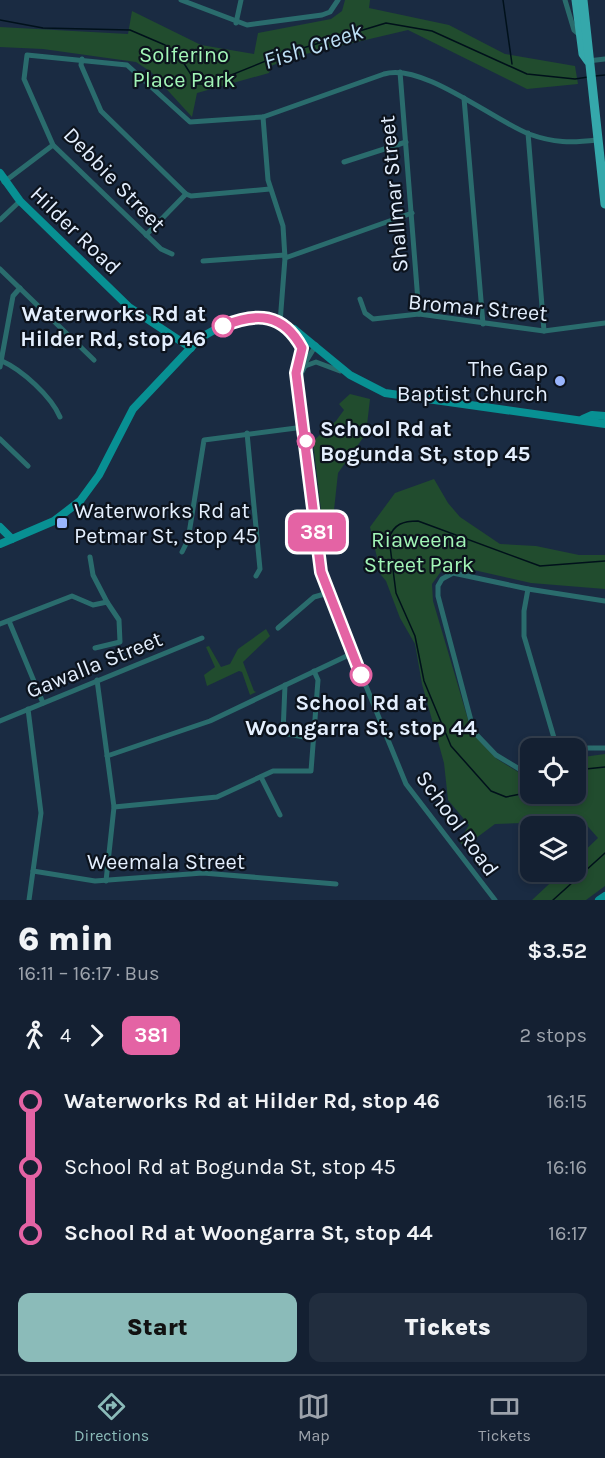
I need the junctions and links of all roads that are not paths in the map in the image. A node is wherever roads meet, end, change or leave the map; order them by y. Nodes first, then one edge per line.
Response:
1 (181, 0) edge
2 (241, 0) edge
3 (338, 0) edge
4 (573, 1) edge
5 (236, 23) junction
6 (581, 37) junction
7 (82, 59) junction
8 (605, 59) edge
9 (588, 61) junction
10 (400, 72) junction
11 (464, 98) junction
12 (263, 117) junction
13 (528, 133) junction
14 (597, 140) junction
15 (406, 142) junction
16 (53, 146) junction
17 (344, 162) dead end
18 (0, 173) edge
19 (4, 182) junction
20 (270, 189) junction
21 (186, 194) junction
22 (20, 201) junction
23 (605, 204) edge
24 (412, 213) junction
25 (0, 220) edge
26 (146, 235) junction
27 (172, 254) dead end
28 (285, 256) junction
29 (203, 261) dead end
30 (0, 269) edge
31 (20, 288) junction
32 (360, 299) dead end
33 (419, 314) junction
34 (0, 321) edge
35 (9, 322) junction
36 (605, 323) edge
37 (283, 324) junction
38 (483, 324) junction
39 (544, 331) junction
40 (313, 343) junction
41 (191, 348) junction
42 (302, 353) junction
43 (94, 360) dead end
44 (1, 364) edge
45 (350, 375) junction
46 (300, 376) junction
47 (299, 384) junction
48 (605, 416) edge
49 (60, 417) dead end
50 (583, 419) junction
51 (605, 424) edge
52 (304, 427) junction
53 (247, 433) junction
54 (0, 439) edge
55 (28, 466) dead end
56 (0, 527) edge
57 (12, 539) junction
58 (0, 544) edge
59 (182, 552) dead end
60 (90, 557) dead end
61 (256, 576) dead end
62 (528, 589) junction
63 (328, 593) junction
64 (107, 602) junction
65 (605, 602) edge
66 (9, 621) junction
67 (0, 624) edge
68 (278, 628) dead end
69 (202, 638) dead end
70 (94, 648) dead end
71 (353, 653) junction
72 (314, 671) junction
73 (97, 680) junction
74 (285, 685) junction
75 (43, 703) junction
76 (28, 709) junction
77 (0, 721) edge
78 (554, 738) edge
79 (314, 739) junction
80 (605, 748) edge
81 (586, 749) edge
82 (107, 756) junction
83 (520, 769) edge
84 (261, 777) junction
85 (114, 807) junction
86 (280, 815) dead end
87 (33, 871) junction
88 (106, 881) junction
89 (336, 884) dead end
90 (605, 896) edge
91 (29, 900) edge
92 (495, 900) edge
93 (599, 900) edge

1 - 5 street
2 - 5 street
3 - 5 street
4 - 6 main road
4 - 6 street
4 - 9 main road
6 - 9 main road
7 - 12 street
7 - 16 street, Debbie Street
7 - 21 street
8 - 9 street
9 - 14 main road
10 - 11 street
10 - 12 street
10 - 15 street, Shallmar Street
11 - 13 street
11 - 38 street
12 - 20 street
13 - 14 street
13 - 39 street
14 - 23 main road
15 - 17 street
15 - 24 street, Shallmar Street
16 - 19 street
16 - 26 street, Debbie Street
18 - 19 main road, Hilder Road
19 - 22 main road, Hilder Road
20 - 21 street
20 - 28 street
21 - 26 street
22 - 25 street
22 - 41 main road, Hilder Road
24 - 28 street
24 - 33 street, Shallmar Street
26 - 27 street, Debbie Street
28 - 29 street
28 - 37 street
30 - 31 street
31 - 35 street
31 - 43 street
32 - 33 street, Bromar Street
33 - 38 street, Bromar Street
34 - 35 street
35 - 44 street
36 - 39 street, Bromar Street
37 - 40 main road
37 - 41 main road
37 - 42 street
38 - 39 street, Bromar Street
40 - 42 street
40 - 45 main road
40 - 46 street, School Road
41 - 57 main road
42 - 47 street, School Road
44 - 49 street
45 - 46 street
45 - 50 main road
46 - 47 street, School Road
47 - 52 street, School Road
48 - 50 main road
50 - 51 main road
52 - 53 street
52 - 63 street, School Road
53 - 59 street
53 - 61 street
54 - 55 street
56 - 57 main road
57 - 58 main road
60 - 64 street
62 - 65 street
62 - 78 street
62 - 83 street
63 - 68 street
63 - 71 street, School Road
64 - 66 street
64 - 70 street
66 - 67 street
66 - 75 street
69 - 73 street, Gawalla Street
71 - 72 street
71 - 92 street, School Road
72 - 74 street
72 - 79 street
73 - 75 street, Gawalla Street
73 - 82 street
74 - 79 street
74 - 82 street
75 - 76 street, Gawalla Street
76 - 77 street, Gawalla Street
76 - 87 street
79 - 84 street
80 - 81 street
82 - 85 street
84 - 85 street
84 - 86 street
85 - 88 street
87 - 88 street, Weemala Street
87 - 91 street
88 - 89 street, Weemala Street
90 - 93 main road

